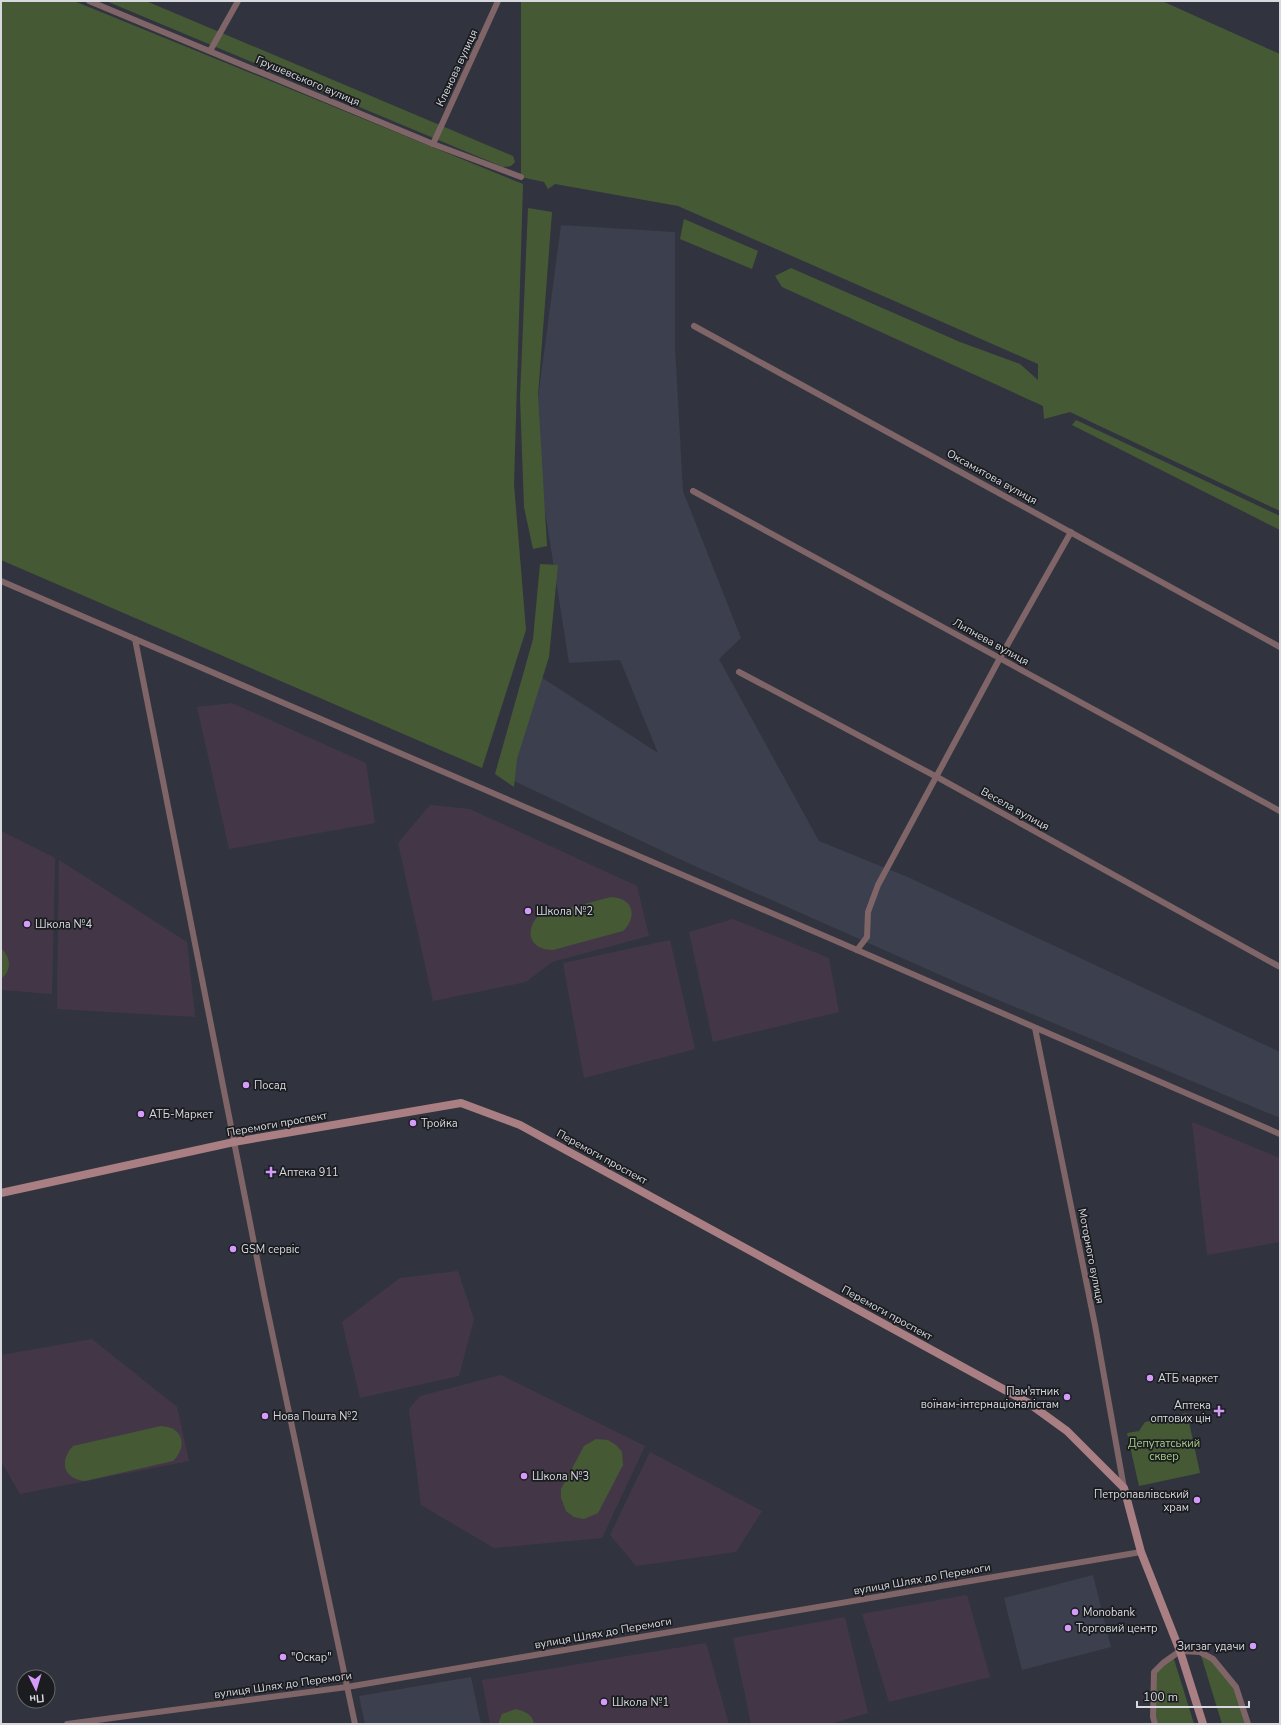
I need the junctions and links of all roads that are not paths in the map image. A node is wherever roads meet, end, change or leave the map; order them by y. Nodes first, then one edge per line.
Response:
1 (89, 1) edge
2 (238, 1) edge
3 (498, 1) edge
4 (210, 51) junction
5 (433, 144) junction
6 (521, 177) dead end
7 (694, 326) dead end
8 (693, 491) dead end
9 (1071, 532) junction
10 (1, 582) edge
11 (135, 639) junction
12 (1280, 647) edge
13 (1000, 658) junction
14 (739, 672) dead end
15 (937, 777) junction
16 (1280, 811) edge
17 (857, 950) junction
18 (1280, 967) edge
19 (1035, 1028) junction
20 (1280, 1134) edge
21 (234, 1142) junction
22 (1, 1193) edge
23 (1124, 1488) junction
24 (1141, 1552) junction
25 (1180, 1651) junction
26 (347, 1687) junction
27 (67, 1724) edge
28 (355, 1724) edge
29 (1155, 1724) edge
30 (1203, 1724) edge
31 (1248, 1724) edge

1 - 4 street, Грушевського вулиця
2 - 4 street
3 - 5 street, Кленова вулиця
4 - 5 street, Грушевського вулиця
5 - 6 street, Грушевського вулиця
7 - 9 street, Оксамитова вулиця
8 - 13 street, Липнева вулиця
9 - 12 street, Оксамитова вулиця
9 - 13 street
10 - 11 street
11 - 17 street
11 - 21 street
13 - 15 street
13 - 16 street, Липнева вулиця
14 - 15 street, Весела вулиця
15 - 17 street
15 - 18 street, Весела вулиця
17 - 19 street
19 - 20 street
19 - 23 street, Моторного вулиця
21 - 22 street, Перемоги проспект
21 - 23 street, Перемоги проспект
21 - 26 street
23 - 24 street
24 - 25 street
24 - 26 street, вулиця Шлях до Перемоги
25 - 29 street
25 - 30 street
25 - 31 street
26 - 27 street, вулиця Шлях до Перемоги
26 - 28 street

